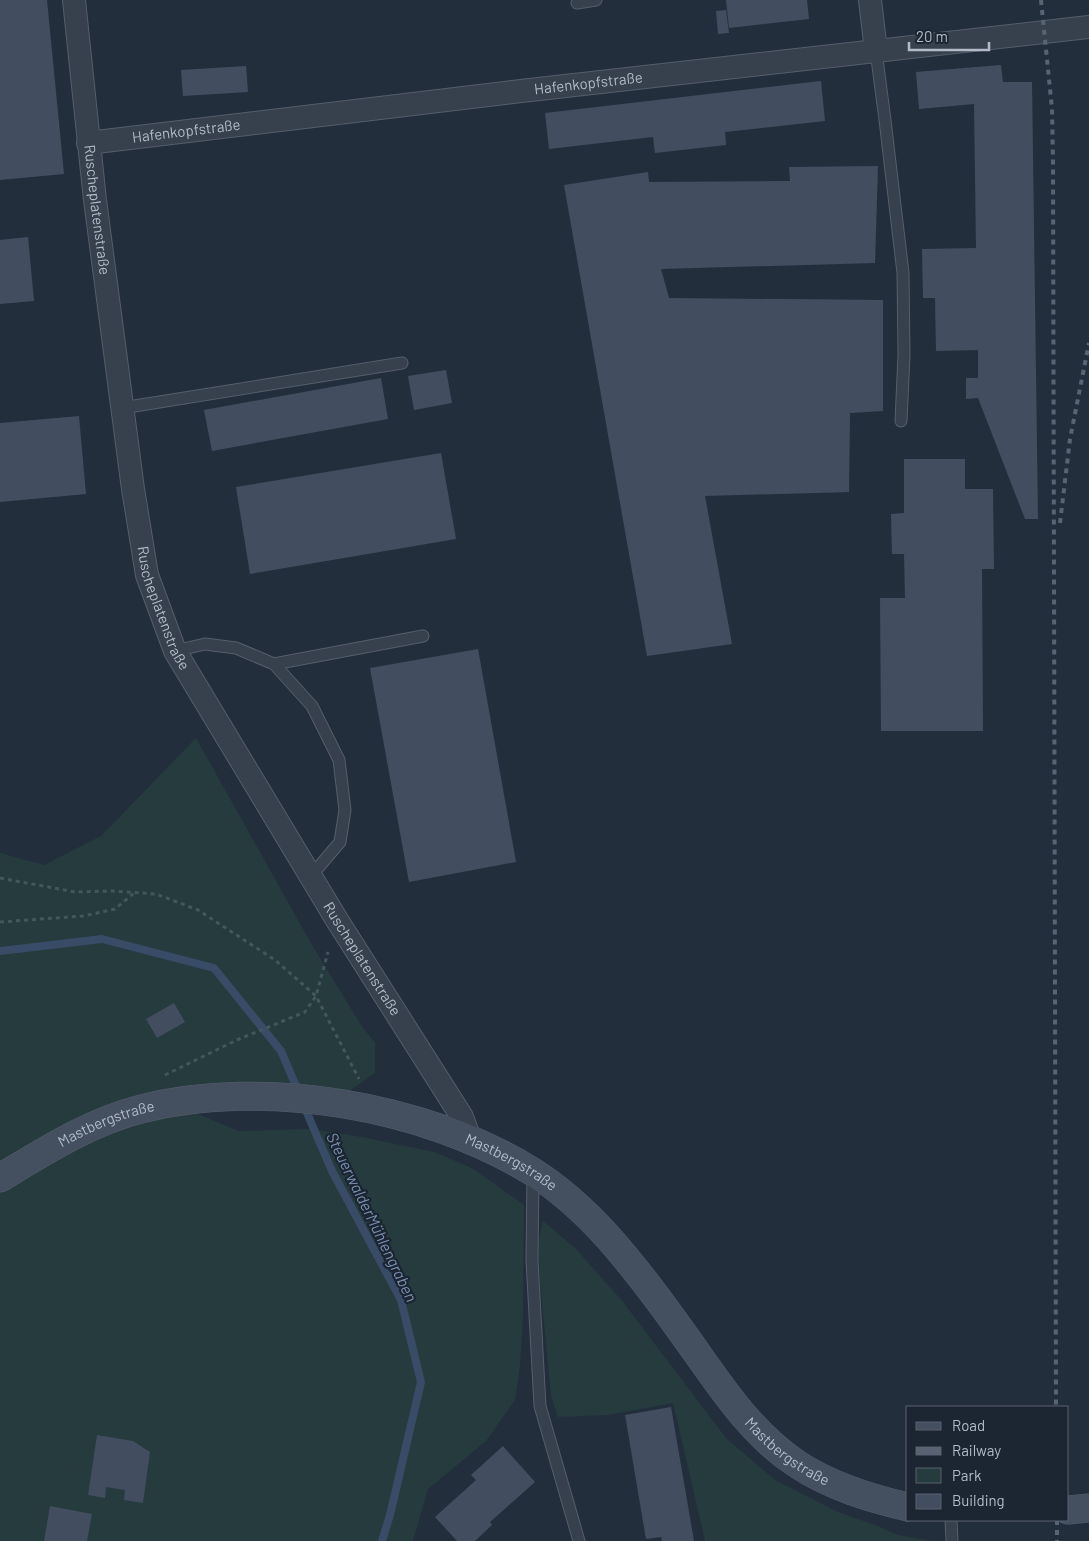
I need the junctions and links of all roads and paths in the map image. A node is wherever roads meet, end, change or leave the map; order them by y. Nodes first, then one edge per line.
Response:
1 (74, 0) edge
2 (596, 0) edge
3 (870, 0) edge
4 (578, 3) dead end
5 (1089, 27) edge
6 (876, 51) junction
7 (88, 143) junction
8 (402, 363) dead end
9 (122, 408) junction
10 (901, 421) dead end
11 (423, 636) dead end
12 (175, 651) junction
13 (274, 664) junction
14 (311, 876) junction
15 (0, 878) edge
16 (135, 892) junction
17 (337, 920) junction
18 (0, 922) edge
19 (316, 996) junction
20 (162, 1076) dead end
21 (376, 1111) junction
22 (470, 1139) junction
23 (534, 1172) junction
24 (0, 1178) edge
25 (906, 1506) edge
26 (1089, 1508) edge
27 (1069, 1510) edge
28 (951, 1521) edge
29 (579, 1541) edge
30 (952, 1541) edge

1 - 7 street, Ruscheplatenstraße
2 - 4 lane
3 - 6 street
5 - 6 street, Hafenkopfstraße
6 - 7 street, Hafenkopfstraße
6 - 10 lane
7 - 9 street, Ruscheplatenstraße
8 - 9 lane
9 - 12 street, Ruscheplatenstraße
11 - 13 lane
12 - 13 lane
12 - 14 street, Ruscheplatenstraße
13 - 14 lane
14 - 17 street, Ruscheplatenstraße
15 - 16 path
16 - 18 path
16 - 19 path
17 - 19 path
17 - 22 street, Ruscheplatenstraße
19 - 20 path
19 - 21 path
21 - 22 main road, Mastbergstraße
21 - 24 main road, Mastbergstraße
22 - 23 main road, Mastbergstraße
23 - 25 main road, Mastbergstraße
23 - 29 lane
26 - 27 main road
28 - 30 lane

